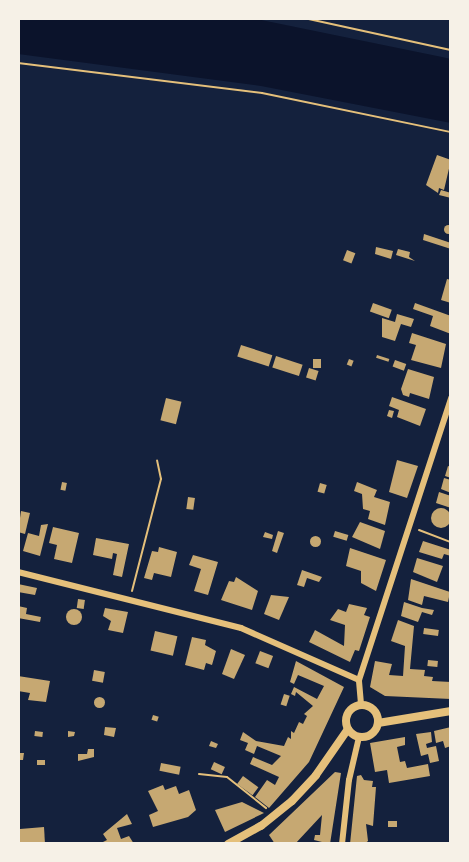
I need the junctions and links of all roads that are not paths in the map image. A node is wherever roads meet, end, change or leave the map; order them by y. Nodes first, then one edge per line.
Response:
1 (451, 398) edge
2 (18, 572) edge
3 (359, 680) junction
4 (361, 704) junction
5 (451, 711) edge
6 (378, 723) junction
7 (348, 729) junction
8 (359, 737) junction
9 (228, 844) edge
10 (342, 844) edge

1 - 3 street
2 - 3 street
3 - 4 street
4 - 6 street
4 - 7 street
5 - 6 street
6 - 8 street
7 - 8 street
7 - 9 street
8 - 10 street

